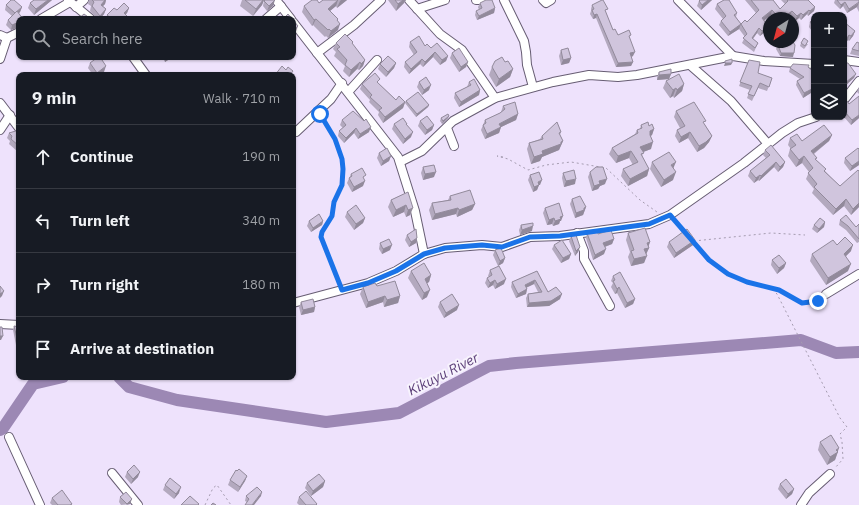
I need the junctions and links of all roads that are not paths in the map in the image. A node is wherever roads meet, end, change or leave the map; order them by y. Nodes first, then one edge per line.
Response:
1 (84, 0) edge
2 (380, 0) edge
3 (409, 0) edge
4 (445, 0) edge
5 (476, 0) edge
6 (482, 0) edge
7 (504, 0) edge
8 (543, 0) edge
9 (551, 0) edge
10 (680, 1) edge
11 (279, 2) edge
12 (71, 3) edge
13 (417, 9) junction
14 (47, 16) edge
15 (86, 16) edge
16 (268, 16) edge
17 (289, 16) edge
18 (296, 26) edge
19 (16, 33) edge
20 (4, 37) edge
21 (317, 53) junction
22 (733, 56) junction
23 (0, 60) edge
24 (136, 60) edge
25 (377, 60) dead end
26 (847, 60) edge
27 (859, 62) edge
28 (811, 64) edge
29 (690, 65) junction
30 (144, 72) edge
31 (859, 81) edge
32 (342, 84) junction
33 (533, 87) junction
34 (349, 91) junction
35 (847, 96) edge
36 (495, 98) junction
37 (0, 103) edge
38 (10, 115) junction
39 (811, 119) edge
40 (16, 124) edge
41 (447, 128) junction
42 (0, 130) edge
43 (296, 132) dead end
44 (768, 144) junction
45 (454, 146) dead end
46 (400, 162) junction
47 (577, 233) junction
48 (424, 254) junction
49 (859, 274) edge
50 (826, 294) road end
51 (296, 302) edge
52 (610, 306) dead end
53 (0, 324) edge
54 (16, 325) edge
55 (8, 437) dead end
56 (112, 473) dead end
57 (830, 474) road end
58 (40, 505) edge
59 (138, 505) edge
60 (801, 505) edge

1 - 12 street
2 - 21 street
3 - 13 street
4 - 13 street
5 - 6 street
7 - 33 street
8 - 9 street
10 - 22 street
11 - 16 street
11 - 17 street
12 - 14 street
12 - 15 street
13 - 36 street
18 - 21 street
19 - 20 street
20 - 23 street
21 - 32 street
22 - 28 street
22 - 29 street
24 - 30 street
25 - 34 street
26 - 27 street
29 - 33 street
29 - 44 street
31 - 35 street
32 - 34 street
32 - 43 street
33 - 36 street
34 - 46 street
36 - 41 street
37 - 38 street
38 - 40 street
38 - 42 street
39 - 44 street
41 - 45 street
41 - 46 street
44 - 47 street
46 - 48 street
47 - 48 street
47 - 52 street
48 - 51 street
49 - 50 street
53 - 54 street
55 - 58 street
56 - 59 street
57 - 60 street

